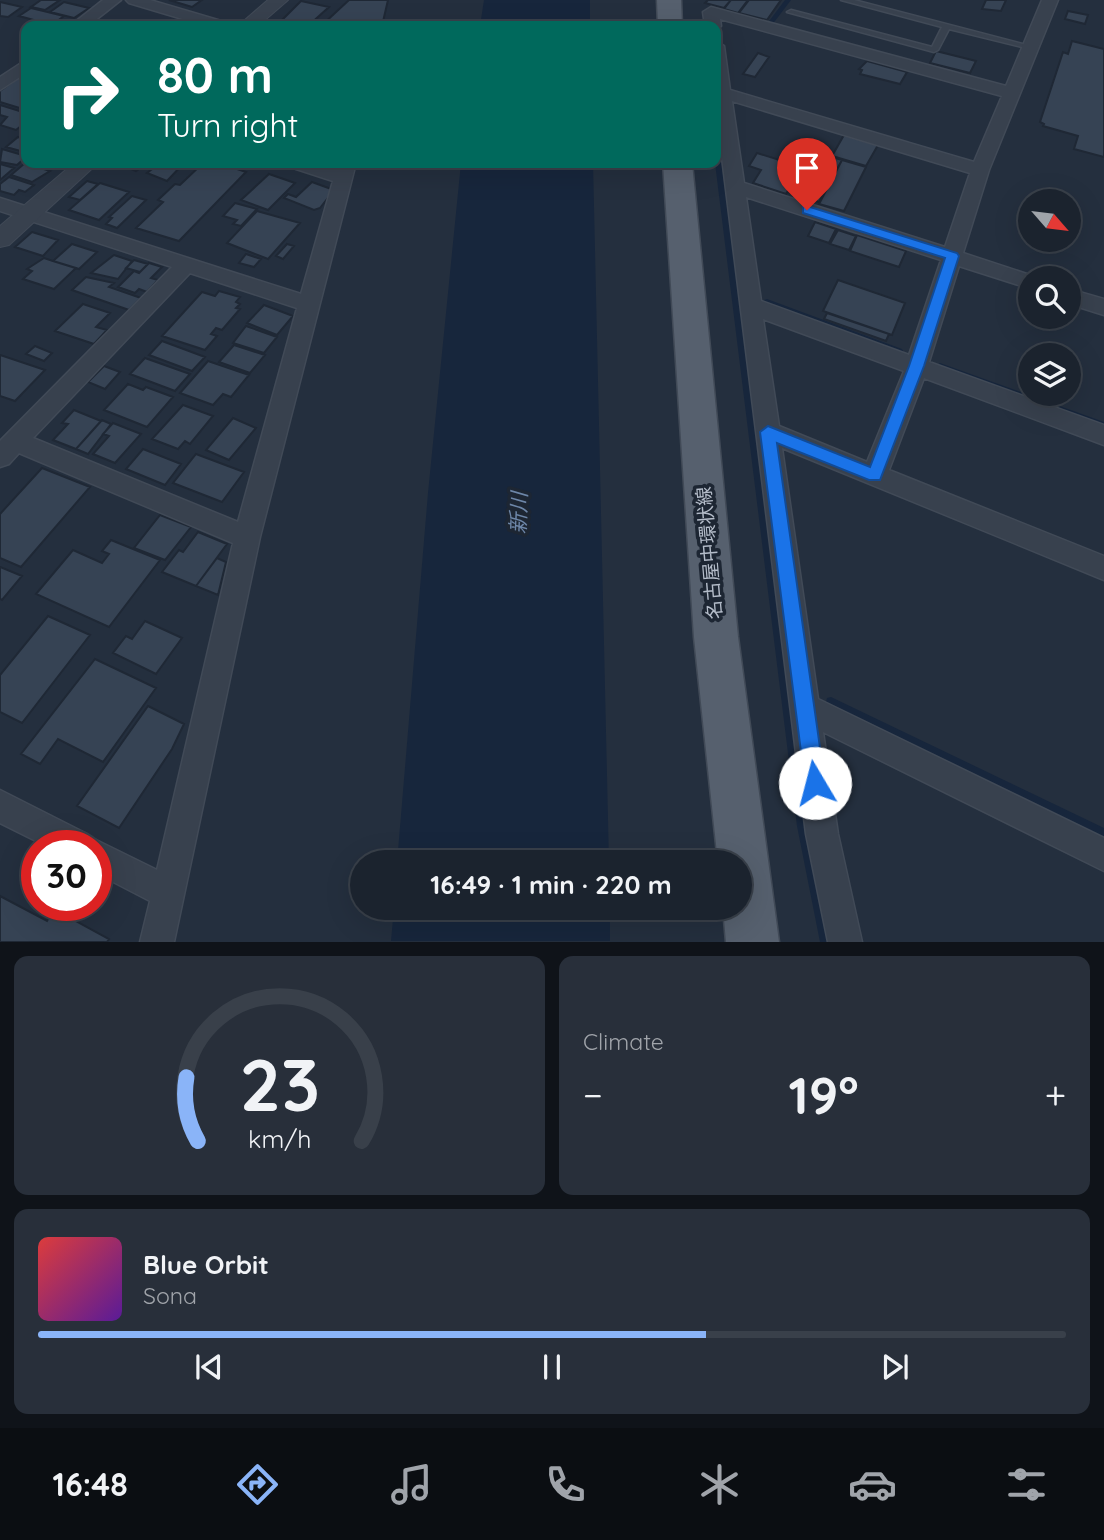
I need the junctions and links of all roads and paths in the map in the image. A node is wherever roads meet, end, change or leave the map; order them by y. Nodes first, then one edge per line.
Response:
1 (113, 0) edge
2 (134, 0) edge
3 (279, 0) edge
4 (669, 0) edge
5 (845, 0) edge
6 (1050, 0) edge
7 (791, 12) dead end
8 (85, 21) edge
9 (205, 21) edge
10 (253, 21) edge
11 (670, 21) edge
12 (712, 21) edge
13 (946, 26) junction
14 (1030, 47) junction
15 (21, 69) edge
16 (0, 85) edge
17 (721, 85) edge
18 (722, 93) junction
19 (1011, 93) junction
20 (81, 168) edge
21 (677, 168) edge
22 (345, 170) edge
23 (980, 170) junction
24 (735, 187) junction
25 (0, 204) edge
26 (28, 214) junction
27 (0, 239) edge
28 (952, 256) junction
29 (185, 266) junction
30 (1018, 278) edge
31 (1081, 300) edge
32 (308, 304) junction
33 (751, 306) junction
34 (1104, 307) edge
35 (917, 366) junction
36 (768, 432) junction
37 (1104, 435) edge
38 (8, 449) edge
39 (874, 475) junction
40 (247, 537) junction
41 (1104, 568) edge
42 (805, 708) junction
43 (0, 806) edge
44 (47, 830) edge
45 (1104, 855) edge
46 (112, 864) edge
47 (167, 892) junction
48 (157, 942) edge
49 (753, 942) edge
50 (845, 942) edge

1 - 8 street
2 - 9 street
3 - 10 street
4 - 11 main road
5 - 13 lane
6 - 14 street
7 - 13 lane
12 - 19 street
13 - 14 lane
14 - 19 street
15 - 16 street
17 - 18 street
18 - 23 street
18 - 24 street
19 - 23 street
20 - 26 street
21 - 49 main road, 名古屋中環状線
22 - 32 street
23 - 28 street
24 - 28 street
24 - 33 street
25 - 26 street
26 - 27 street
26 - 29 street
28 - 30 street
28 - 35 street
29 - 32 street
29 - 38 street
31 - 34 street
32 - 40 street
33 - 35 street
33 - 36 street
35 - 37 street
35 - 39 street
36 - 39 street
36 - 42 street
38 - 40 street
39 - 41 street
40 - 47 street
42 - 45 street
42 - 50 street
43 - 44 street
46 - 47 street
47 - 48 street

